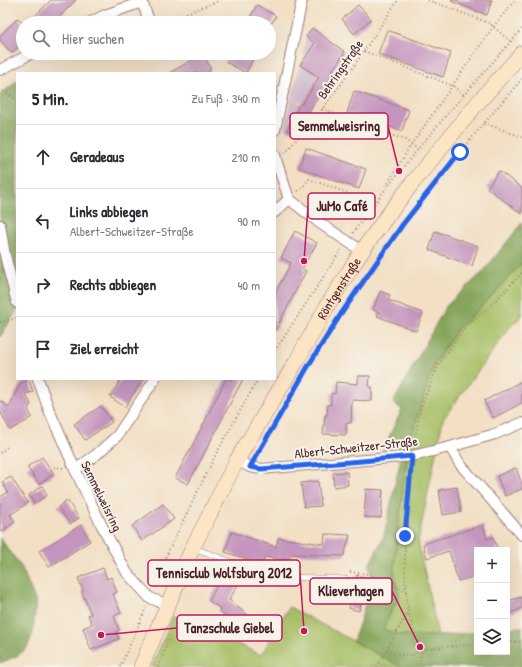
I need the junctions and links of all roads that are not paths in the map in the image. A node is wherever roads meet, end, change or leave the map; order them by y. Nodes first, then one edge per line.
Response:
1 (302, 0) edge
2 (103, 16) edge
3 (147, 16) edge
4 (522, 53) edge
5 (19, 60) edge
6 (0, 70) edge
7 (276, 125) edge
8 (276, 159) edge
9 (289, 199) junction
10 (276, 211) edge
11 (0, 225) edge
12 (362, 250) junction
13 (16, 299) edge
14 (38, 380) edge
15 (154, 380) edge
16 (522, 423) edge
17 (450, 447) junction
18 (237, 460) junction
19 (75, 470) junction
20 (522, 535) edge
21 (193, 547) junction
22 (340, 600) dead end
23 (168, 605) junction
24 (142, 667) edge

1 - 7 street
2 - 3 street
4 - 12 street, Röntgenstraße
5 - 6 street
8 - 9 street
9 - 10 street
9 - 12 street
11 - 13 street
12 - 18 street, Röntgenstraße
14 - 19 street, Semmelweisring
15 - 19 street
16 - 17 street, Albert-Schweitzer-Straße
17 - 18 street, Albert-Schweitzer-Straße
17 - 20 street
18 - 21 street, Röntgenstraße
19 - 23 street, Semmelweisring
21 - 22 lane
21 - 23 street, Röntgenstraße
23 - 24 street, Röntgenstraße

